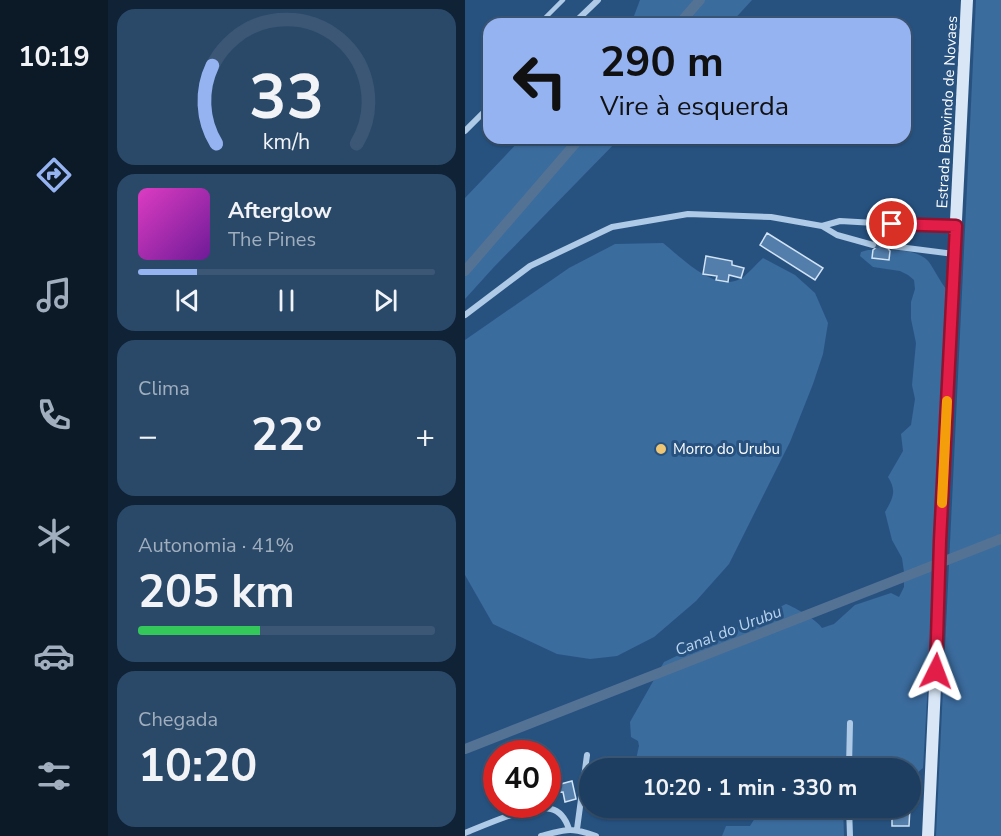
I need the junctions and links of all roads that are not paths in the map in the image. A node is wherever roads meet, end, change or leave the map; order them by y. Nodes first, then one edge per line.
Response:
1 (563, 0) edge
2 (598, 0) edge
3 (967, 0) edge
4 (545, 18) edge
5 (579, 18) edge
6 (483, 113) edge
7 (465, 130) edge
8 (875, 223) tunnel mouth
9 (892, 224) tunnel mouth
10 (822, 226) junction
11 (956, 226) junction
12 (873, 245) tunnel mouth
13 (891, 246) tunnel mouth
14 (954, 254) junction
15 (465, 315) edge
16 (850, 723) dead end
17 (587, 755) dead end
18 (849, 758) edge
19 (849, 818) edge
20 (569, 829) junction
21 (577, 829) junction
22 (465, 833) edge
23 (541, 836) edge
24 (596, 836) edge
25 (850, 836) edge
26 (928, 836) edge

1 - 4 lane
2 - 5 street
3 - 11 street, Estrada Benvindo de Novaes
6 - 7 street
8 - 10 street
9 - 11 street
10 - 12 street
10 - 15 street
11 - 14 street, Estrada Benvindo de Novaes
13 - 14 street
14 - 26 street, Estrada Benvindo de Novaes
16 - 18 street
17 - 21 street
19 - 25 street
20 - 21 street
20 - 22 street
20 - 23 street
21 - 24 street

